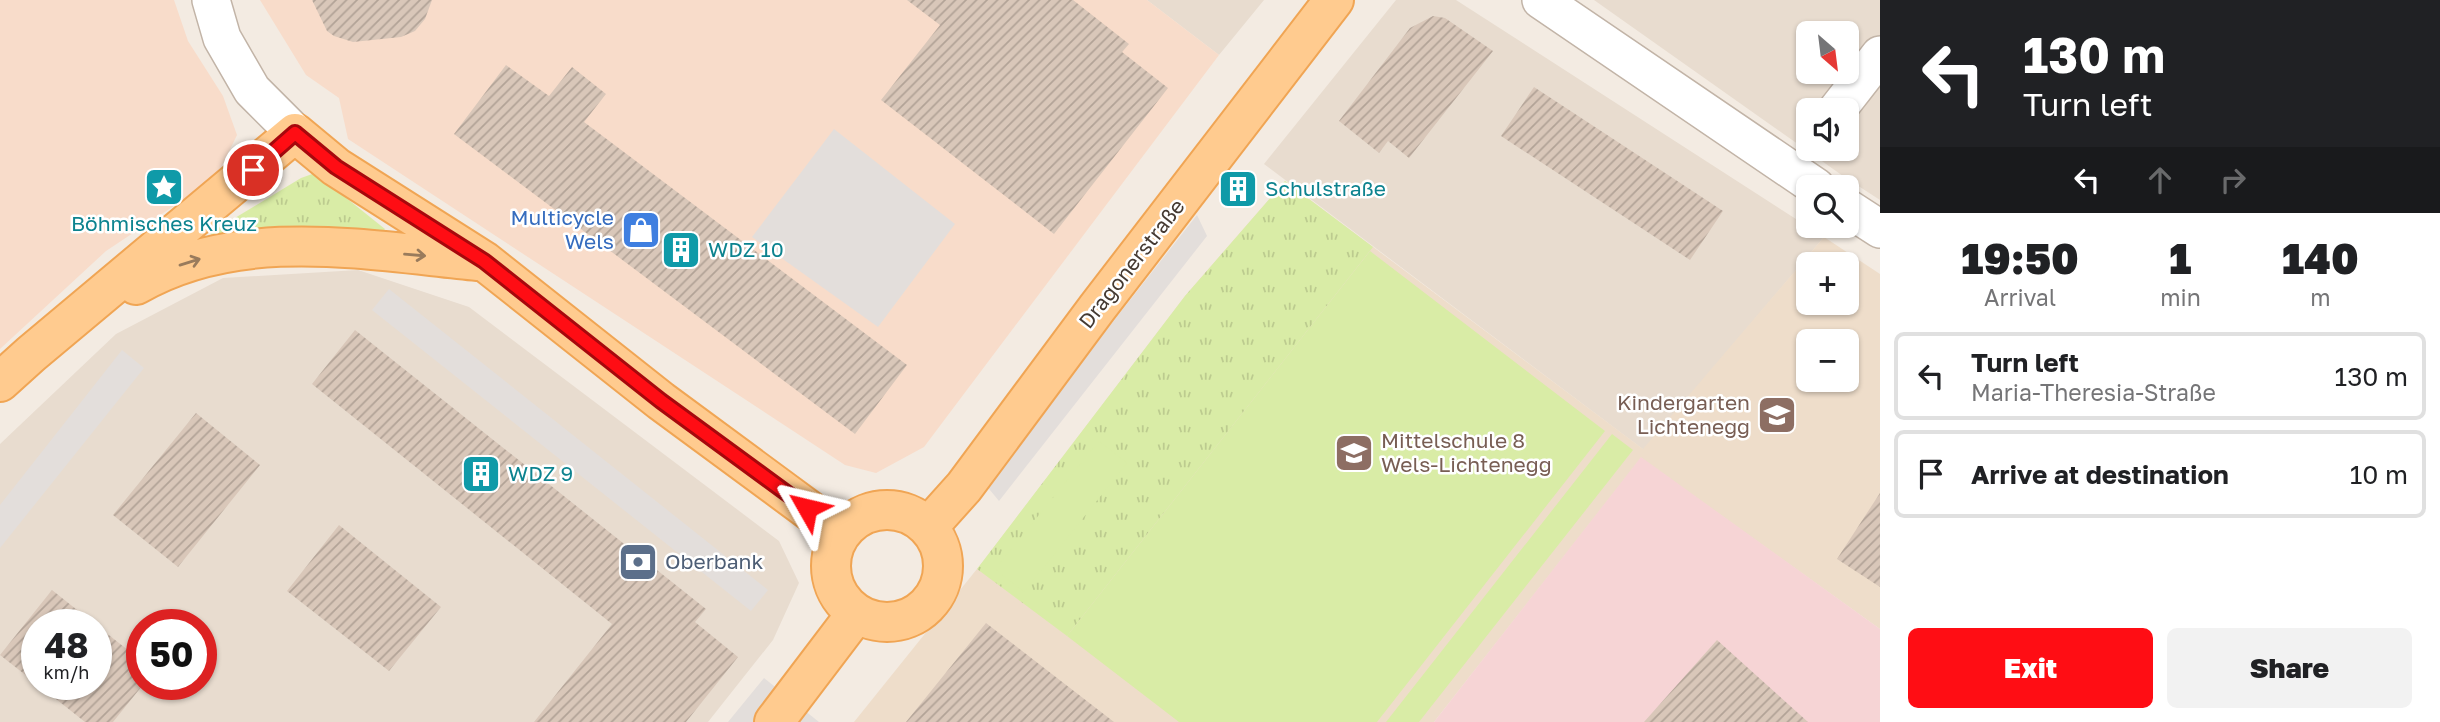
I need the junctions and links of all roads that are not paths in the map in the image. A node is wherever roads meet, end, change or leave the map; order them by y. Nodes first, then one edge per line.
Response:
1 (211, 0) edge
2 (1334, 0) edge
3 (1541, 0) edge
4 (1880, 55) edge
5 (1847, 98) edge
6 (295, 133) junction
7 (1805, 169) edge
8 (1859, 215) edge
9 (1880, 229) edge
10 (484, 261) junction
11 (64, 326) junction
12 (0, 382) edge
13 (929, 526) junction
14 (840, 533) junction
15 (856, 614) junction
16 (774, 722) edge

1 - 6 street
2 - 13 main road, Dragonerstraße
3 - 7 street
4 - 5 street
6 - 10 main road
6 - 11 main road
8 - 9 street
11 -> 10 main road
10 - 14 main road
11 - 12 main road
13 - 14 main road
13 - 15 main road
14 - 15 main road
15 - 16 main road

